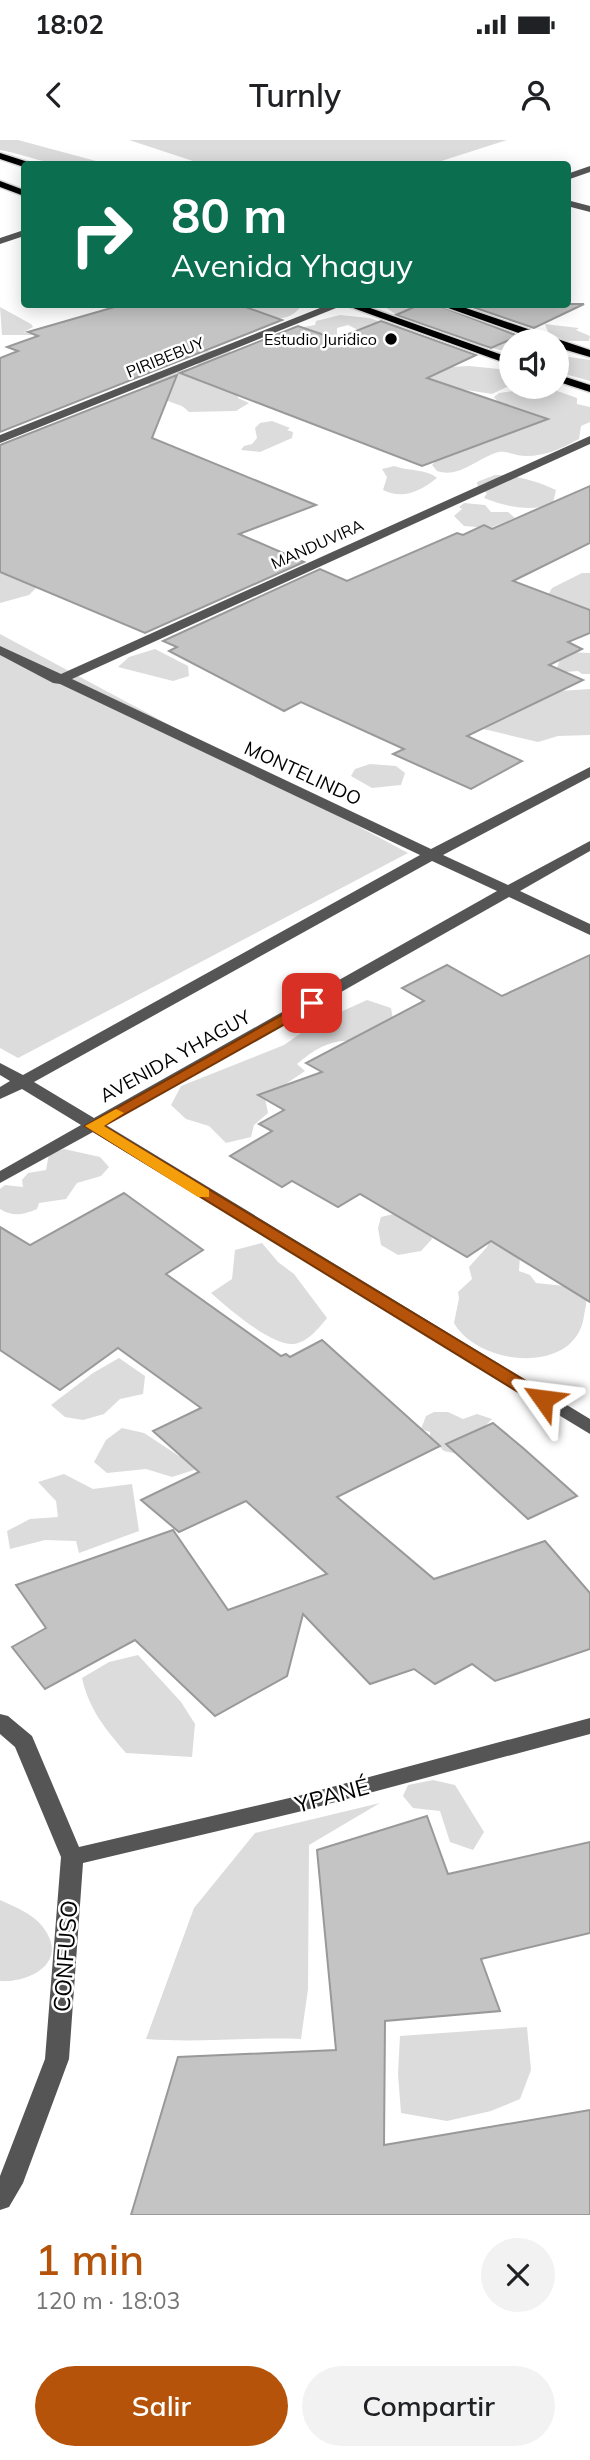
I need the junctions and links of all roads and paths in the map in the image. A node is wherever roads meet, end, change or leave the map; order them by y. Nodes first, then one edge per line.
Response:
1 (0, 156) edge
2 (21, 163) edge
3 (590, 169) edge
4 (571, 176) edge
5 (0, 184) edge
6 (21, 192) edge
7 (571, 204) edge
8 (590, 209) edge
9 (21, 234) edge
10 (0, 241) edge
11 (334, 308) edge
12 (356, 308) edge
13 (454, 308) edge
14 (516, 329) edge
15 (569, 347) edge
16 (590, 354) edge
17 (499, 358) edge
18 (569, 382) edge
19 (590, 389) edge
20 (0, 439) edge
21 (590, 440) edge
22 (0, 650) edge
23 (58, 680) junction
24 (590, 771) edge
25 (590, 845) edge
26 (431, 855) junction
27 (507, 893) junction
28 (590, 930) edge
29 (0, 1068) edge
30 (23, 1082) junction
31 (0, 1094) edge
32 (93, 1126) junction
33 (0, 1178) edge
34 (590, 1428) edge
35 (0, 1722) edge
36 (590, 1726) edge
37 (72, 1857) junction
38 (0, 2199) edge

1 - 2 main road
3 - 4 street
5 - 6 main road
7 - 8 street
9 - 10 street
11 - 20 street, PIRIBEBUY
12 - 17 main road
13 - 14 main road
15 - 16 main road
18 - 19 main road
21 - 23 street, MANDUVIRA
22 - 23 street, MONTELINDO
23 - 26 street, MONTELINDO
24 - 26 street
25 - 27 street, AVENIDA YHAGUY
26 - 27 street, MONTELINDO
26 - 30 street
27 - 28 street, MONTELINDO
27 - 32 street, AVENIDA YHAGUY
29 - 30 street
30 - 31 street
30 - 32 street
32 - 33 street, AVENIDA YHAGUY
32 - 34 street
35 - 37 street, CONFUSO
36 - 37 street, YPANÉ
37 - 38 street, CONFUSO

